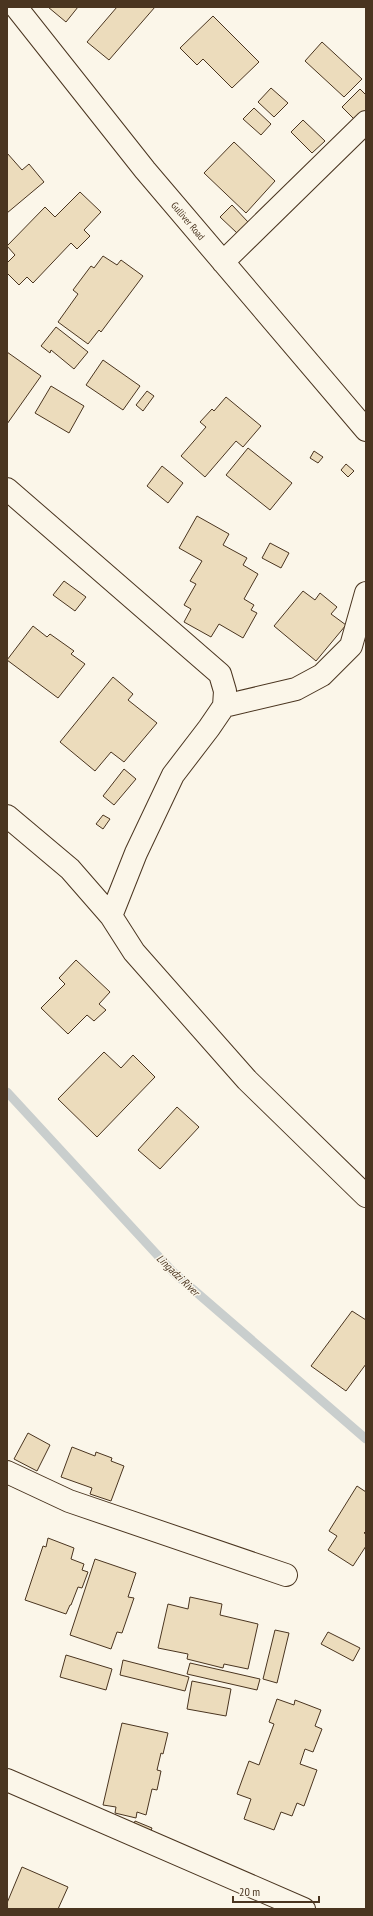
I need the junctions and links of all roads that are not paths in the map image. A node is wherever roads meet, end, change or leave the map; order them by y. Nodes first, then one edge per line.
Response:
1 (16, 7) edge
2 (366, 122) edge
3 (223, 262) junction
4 (366, 430) edge
5 (7, 489) edge
6 (366, 593) edge
7 (224, 706) junction
8 (7, 816) edge
9 (111, 916) junction
10 (366, 1196) edge
11 (7, 1472) edge
12 (286, 1575) dead end
13 (7, 1780) edge
14 (304, 1909) edge

1 - 3 street, Gulliver Road
2 - 3 street
3 - 4 street, Gulliver Road
5 - 7 street
6 - 7 street
7 - 9 street
8 - 9 street
9 - 10 street
11 - 12 street
13 - 14 street

